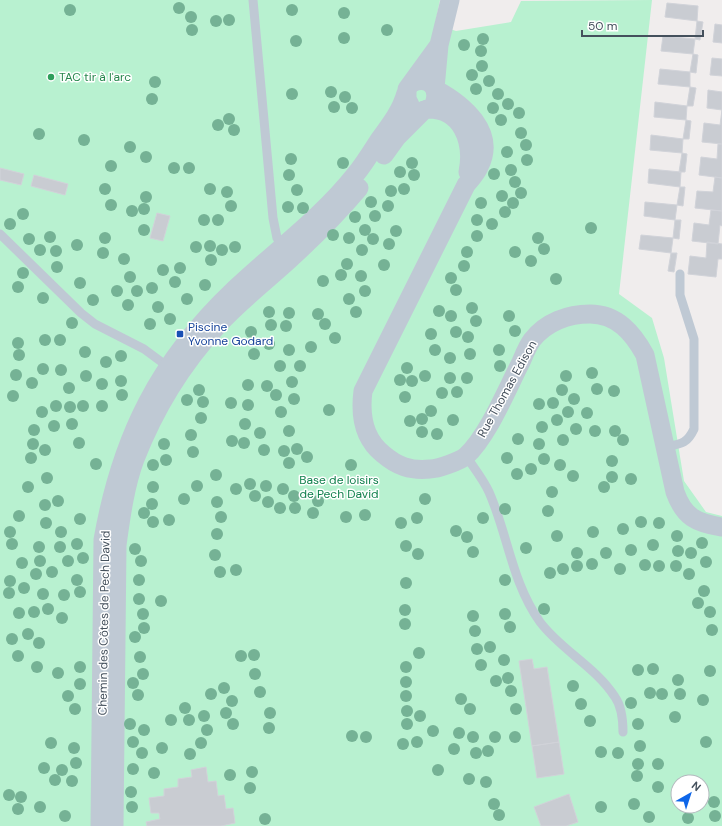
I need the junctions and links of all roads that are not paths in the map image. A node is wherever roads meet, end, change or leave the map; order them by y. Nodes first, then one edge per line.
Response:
1 (253, 0) edge
2 (450, 0) edge
3 (438, 45) junction
4 (409, 88) junction
5 (435, 88) junction
6 (425, 110) junction
7 (466, 185) junction
8 (0, 234) edge
9 (286, 253) junction
10 (680, 274) dead end
11 (173, 370) junction
12 (665, 447) junction
13 (466, 456) junction
14 (722, 526) edge
15 (623, 732) dead end
16 (100, 826) edge
17 (114, 826) edge

1 - 9 lane
2 - 3 street, Chemin des Côtes de Pech David
3 - 4 street, Chemin des Côtes de Pech David
3 - 5 street, Chemin des Côtes de Pech David
4 - 5 street
4 - 6 street
4 - 9 street, Chemin des Côtes de Pech David
5 - 6 street
5 - 7 street, Rue Thomas Edison
6 - 7 street, Rue Thomas Edison
6 - 9 street, Chemin des Côtes de Pech David
7 - 13 street, Rue Thomas Edison
8 - 11 lane
9 - 11 street, Chemin des Côtes de Pech David
10 - 12 lane
11 - 16 street, Chemin des Côtes de Pech David
11 - 17 street, Chemin des Côtes de Pech David
12 - 13 street, Rue Thomas Edison
12 - 14 street, Rue Thomas Edison
13 - 15 lane

